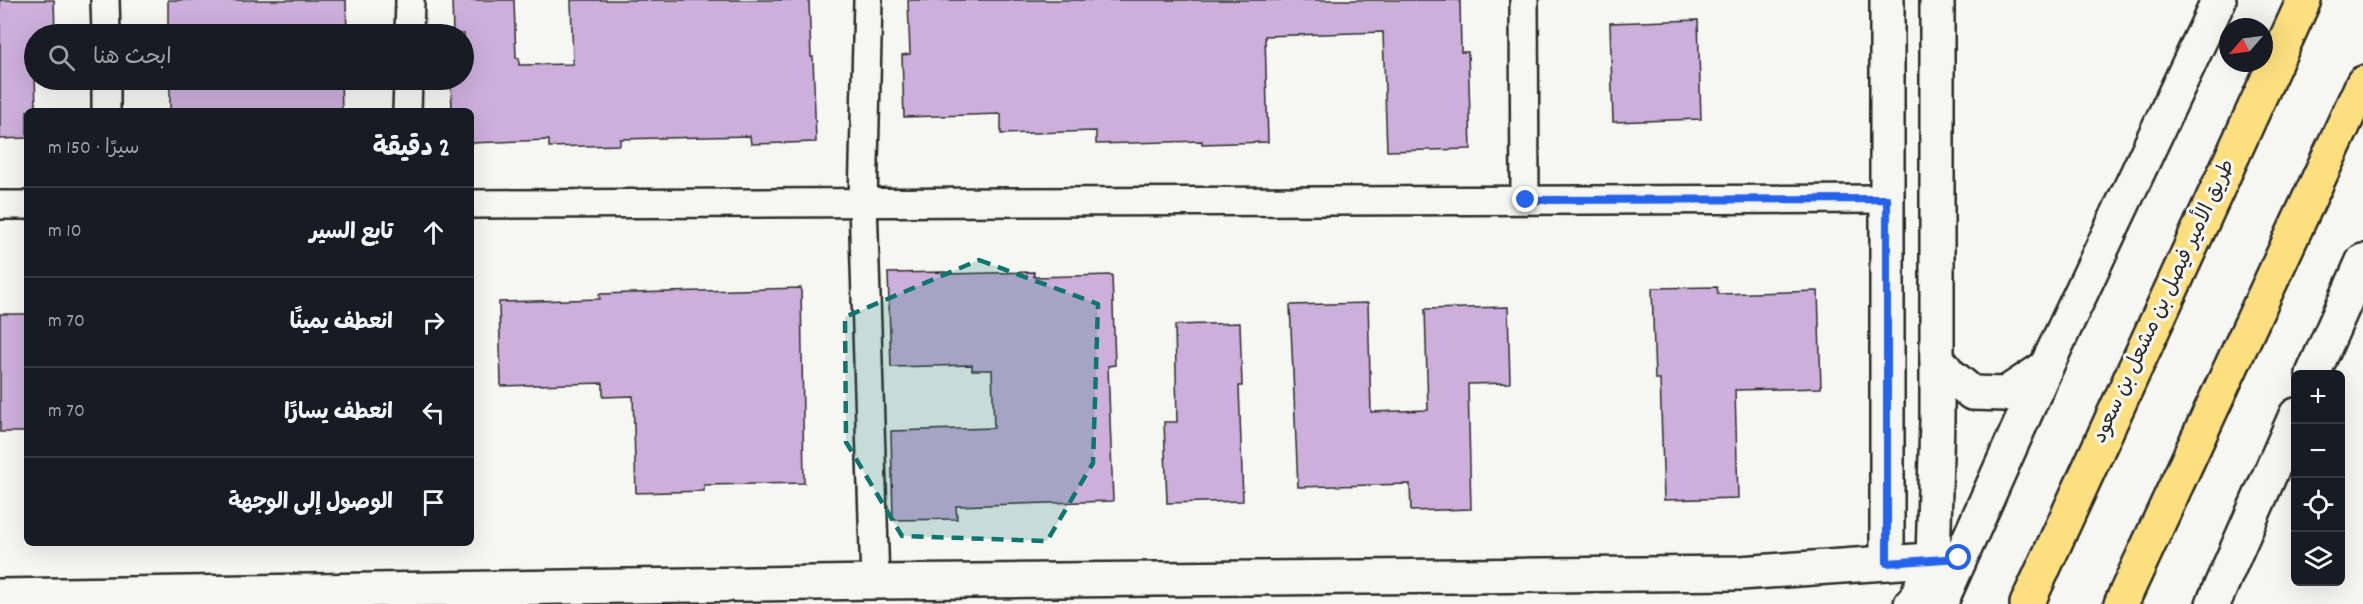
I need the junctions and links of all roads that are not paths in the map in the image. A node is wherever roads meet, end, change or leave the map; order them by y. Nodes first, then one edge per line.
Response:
1 (105, 0) edge
2 (410, 0) edge
3 (868, 0) edge
4 (1524, 0) edge
5 (1887, 0) edge
6 (1937, 0) edge
7 (2219, 0) edge
8 (2304, 0) edge
9 (106, 24) edge
10 (409, 24) edge
11 (2363, 83) edge
12 (106, 90) edge
13 (408, 90) edge
14 (106, 108) edge
15 (408, 108) edge
16 (1887, 199) junction
17 (1526, 200) junction
18 (863, 202) junction
19 (474, 204) edge
20 (0, 205) edge
21 (24, 205) edge
22 (2363, 261) edge
23 (1937, 358) junction
24 (2046, 367) junction
25 (2315, 370) edge
26 (2291, 424) edge
27 (1946, 559) junction
28 (1887, 563) junction
29 (875, 582) junction
30 (0, 596) edge
31 (1911, 604) edge
32 (1940, 604) edge
33 (2027, 604) edge
34 (2121, 604) edge
35 (2213, 604) edge

1 - 9 street
2 - 10 street
3 - 18 street
4 - 17 street
5 - 16 street
6 - 23 street
7 - 24 street
8 - 33 main road, طريق الأمير فيصل بن مشعل بن سعود
11 - 34 main road
12 - 14 street
13 - 15 street
16 - 17 street
16 - 28 street
17 - 18 street
18 - 19 street
18 - 29 street
20 - 21 street
22 - 25 street
23 - 24 street
23 - 27 street
24 - 27 street
26 - 35 street
27 - 28 street
27 - 31 street
27 - 32 street
28 - 29 street
29 - 30 street

